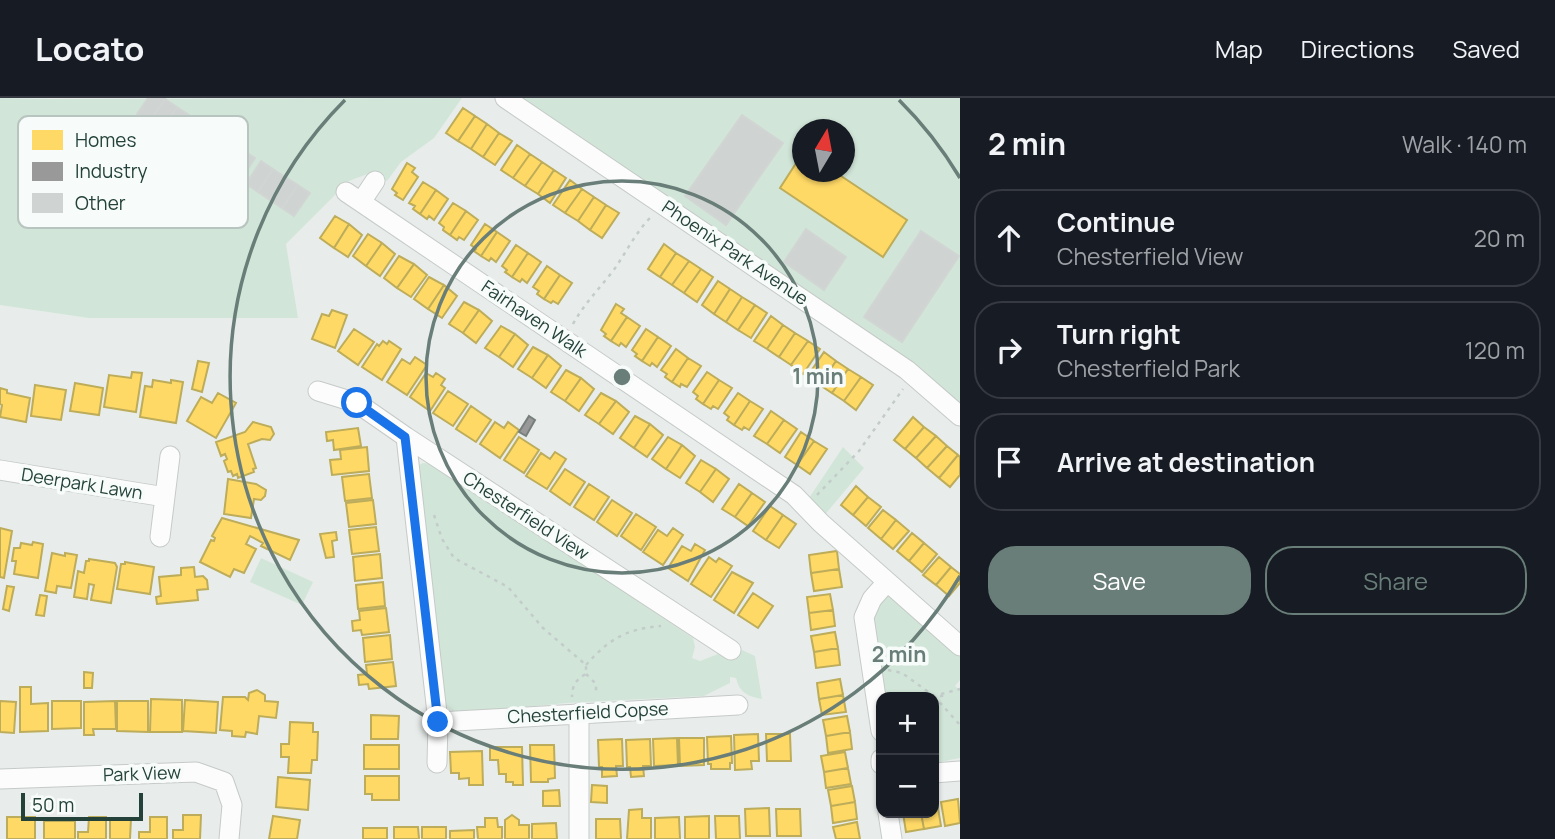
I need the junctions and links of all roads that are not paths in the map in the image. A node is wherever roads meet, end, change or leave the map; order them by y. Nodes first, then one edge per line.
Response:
1 (505, 98) edge
2 (375, 181) dead end
3 (318, 391) dead end
4 (960, 416) edge
5 (405, 437) junction
6 (170, 456) dead end
7 (0, 470) edge
8 (165, 497) junction
9 (160, 537) dead end
10 (887, 582) junction
11 (960, 646) edge
12 (731, 650) dead end
13 (876, 695) edge
14 (738, 705) dead end
15 (582, 712) junction
16 (438, 722) junction
17 (437, 763) dead end
18 (960, 771) edge
19 (939, 773) edge
20 (0, 779) edge
21 (889, 818) edge
22 (229, 839) edge
23 (579, 839) edge
24 (892, 839) edge

1 - 4 street, Phoenix Park Avenue
2 - 10 street, Fairhaven Walk
3 - 5 street, Chesterfield View
5 - 12 street, Chesterfield View
5 - 16 street
6 - 8 street, Deerpark Lawn
7 - 8 street, Deerpark Lawn
8 - 9 street, Deerpark Lawn
10 - 11 street, Fairhaven Walk
10 - 13 street
14 - 15 street, Chesterfield Copse
15 - 16 street, Chesterfield Copse
15 - 23 street
16 - 17 street
18 - 19 street
20 - 22 street, Park View
21 - 24 street

